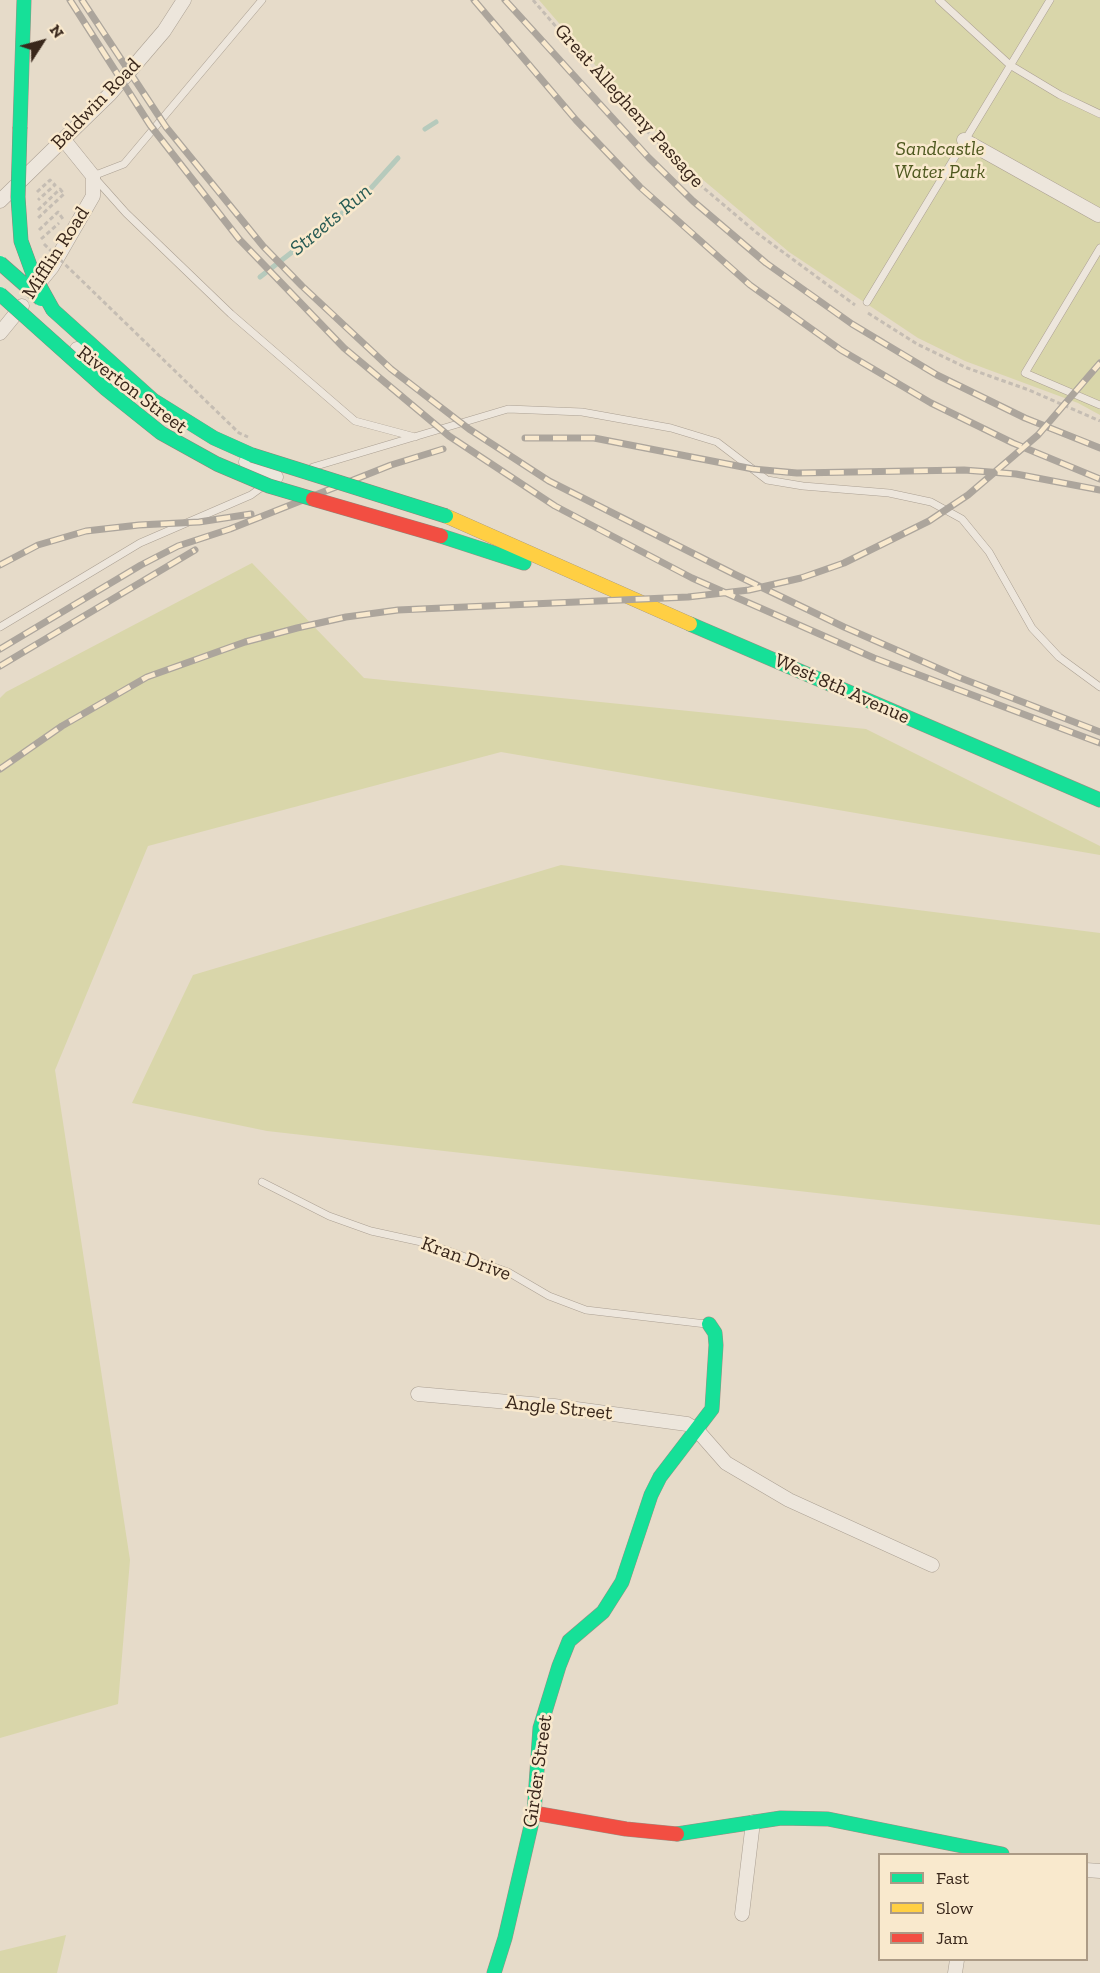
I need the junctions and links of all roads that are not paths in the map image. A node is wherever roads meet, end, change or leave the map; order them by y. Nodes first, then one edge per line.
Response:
1 (24, 0) edge
2 (184, 0) edge
3 (262, 0) edge
4 (939, 0) edge
5 (1050, 0) edge
6 (1010, 65) junction
7 (1100, 114) edge
8 (64, 140) junction
9 (964, 140) junction
10 (93, 176) junction
11 (0, 201) edge
12 (1098, 214) dead end
13 (1100, 248) edge
14 (0, 263) edge
15 (0, 284) edge
16 (0, 294) edge
17 (867, 302) dead end
18 (22, 305) junction
19 (53, 310) junction
20 (0, 333) edge
21 (1100, 405) edge
22 (415, 437) junction
23 (276, 477) junction
24 (584, 579) junction
25 (0, 627) edge
26 (1100, 687) edge
27 (1100, 800) edge
28 (262, 1182) dead end
29 (710, 1324) joint
30 (418, 1394) dead end
31 (697, 1430) junction
32 (932, 1565) dead end
33 (534, 1813) junction
34 (753, 1822) junction
35 (976, 1852) edge
36 (742, 1914) dead end
37 (494, 1973) edge

1 - 19 main road, bridge
2 - 8 street, Baldwin Road
3 - 10 lane
4 - 6 lane
5 - 6 lane
6 - 7 lane
6 - 9 lane
8 - 10 street
8 - 11 street, Baldwin Road
9 - 12 street
9 - 17 lane
10 - 18 street, Mifflin Road
10 - 22 lane
13 - 21 lane
14 - 19 main road, bridge
15 - 18 street, Riverton Street
16 - 24 main road, bridge
18 - 20 street, Mifflin Road
18 - 23 street, Riverton Street
19 - 24 main road, bridge
22 - 23 lane
22 - 26 lane
23 - 25 lane
24 - 27 main road, West 8th Avenue
28 - 29 lane, Kran Drive
29 - 31 main road
30 - 31 street, Angle Street
31 - 32 street
31 - 33 main road, Girder Street
33 - 34 main road
33 - 37 main road, Girder Street
34 - 35 main road
34 - 36 street

